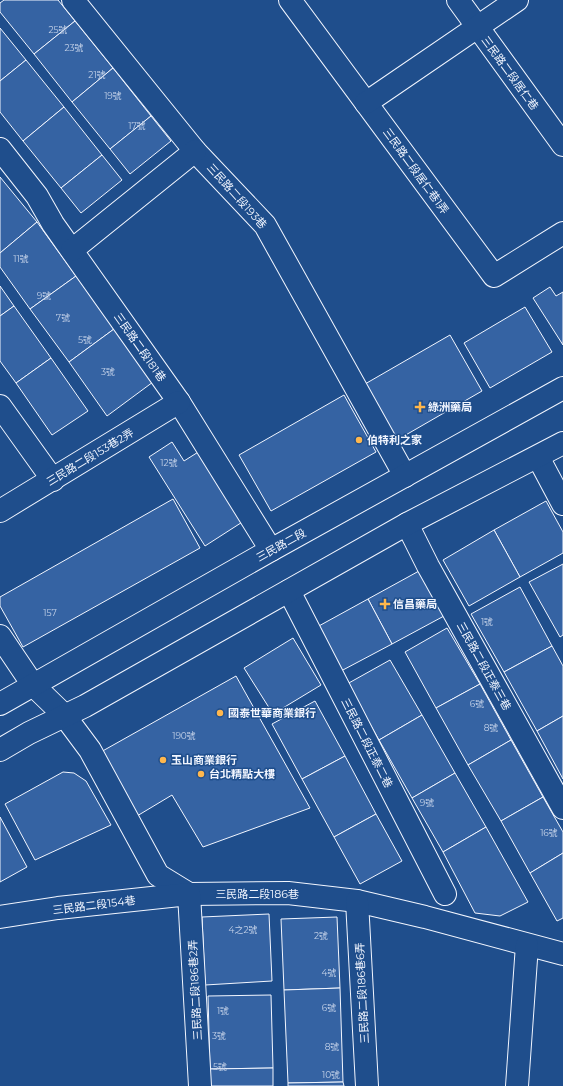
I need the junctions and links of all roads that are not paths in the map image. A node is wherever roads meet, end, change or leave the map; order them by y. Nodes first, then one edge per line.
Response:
1 (73, 0) edge
2 (290, 0) edge
3 (458, 0) edge
4 (517, 0) edge
5 (477, 27) junction
6 (366, 103) junction
7 (563, 145) edge
8 (0, 149) edge
9 (195, 151) junction
10 (563, 233) edge
11 (72, 250) junction
12 (563, 388) edge
13 (179, 402) junction
14 (0, 406) edge
15 (563, 443) edge
16 (538, 457) junction
17 (405, 476) junction
18 (53, 480) junction
19 (563, 504) edge
20 (0, 511) edge
21 (407, 524) junction
22 (271, 550) junction
23 (289, 591) junction
24 (0, 636) edge
25 (33, 685) junction
26 (0, 704) edge
27 (64, 715) junction
28 (0, 750) edge
29 (563, 808) edge
30 (189, 894) junction
31 (445, 894) dead end
32 (357, 901) junction
33 (0, 917) edge
34 (527, 945) junction
35 (563, 954) edge
36 (200, 1086) edge
37 (367, 1086) edge
38 (517, 1086) edge

1 - 9 street, 三民路二段193巷
2 - 6 street, 三民路二段居仁巷1弄
3 - 5 street, 三民路二段居仁巷
4 - 5 street
5 - 6 street
5 - 7 street, 三民路二段居仁巷
6 - 10 street, 三民路二段居仁巷1弄
8 - 11 street, 三民路二段181巷
9 - 11 street
9 - 17 street, 三民路二段193巷
11 - 13 street, 三民路二段181巷
12 - 17 street, 三民路二段
13 - 18 street, 三民路二段153巷2弄
13 - 22 street, 三民路二段181巷
14 - 18 street
15 - 16 street
16 - 19 street
16 - 21 street
17 - 22 street, 三民路二段
18 - 20 street, 三民路二段153巷2弄
21 - 23 street
21 - 29 street, 三民路二段正泰三巷
22 - 25 street, 三民路二段
23 - 27 street
23 - 31 street, 三民路二段正泰二巷
24 - 25 street
25 - 26 street, 三民路二段
25 - 27 street
27 - 28 street
27 - 30 street
30 - 32 street, 三民路二段186巷
30 - 33 street, 三民路二段154巷
30 - 36 street, 三民路二段186巷2弄
32 - 34 street, 三民路二段186巷
32 - 37 street, 三民路二段186巷6弄
34 - 35 street, 三民路二段186巷
34 - 38 street

